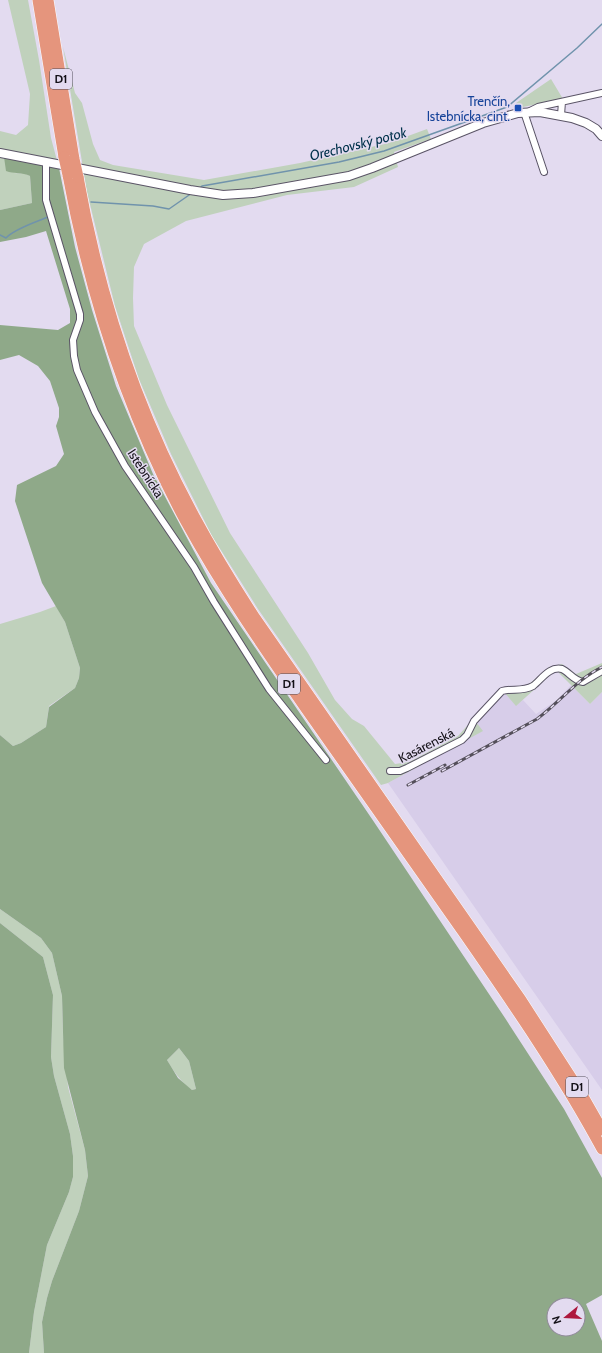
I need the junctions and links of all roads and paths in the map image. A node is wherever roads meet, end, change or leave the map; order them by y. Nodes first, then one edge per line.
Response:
1 (38, 0) edge
2 (48, 0) edge
3 (602, 93) edge
4 (562, 102) junction
5 (526, 112) junction
6 (561, 115) junction
7 (602, 136) edge
8 (0, 153) edge
9 (46, 162) junction
10 (71, 167) junction
11 (544, 172) dead end
12 (602, 670) edge
13 (326, 760) dead end
14 (390, 771) dead end
15 (602, 1130) edge
16 (602, 1149) edge

1 - 10 highway, D1
2 - 10 highway, D1
3 - 4 street
4 - 5 street
4 - 6 street
5 - 6 street
5 - 10 street
5 - 11 street
6 - 7 street
8 - 9 street
9 - 10 street
9 - 13 street, Istebnícka
10 - 15 highway, D1
10 - 16 highway, D1
12 - 14 street, Kasárenská

